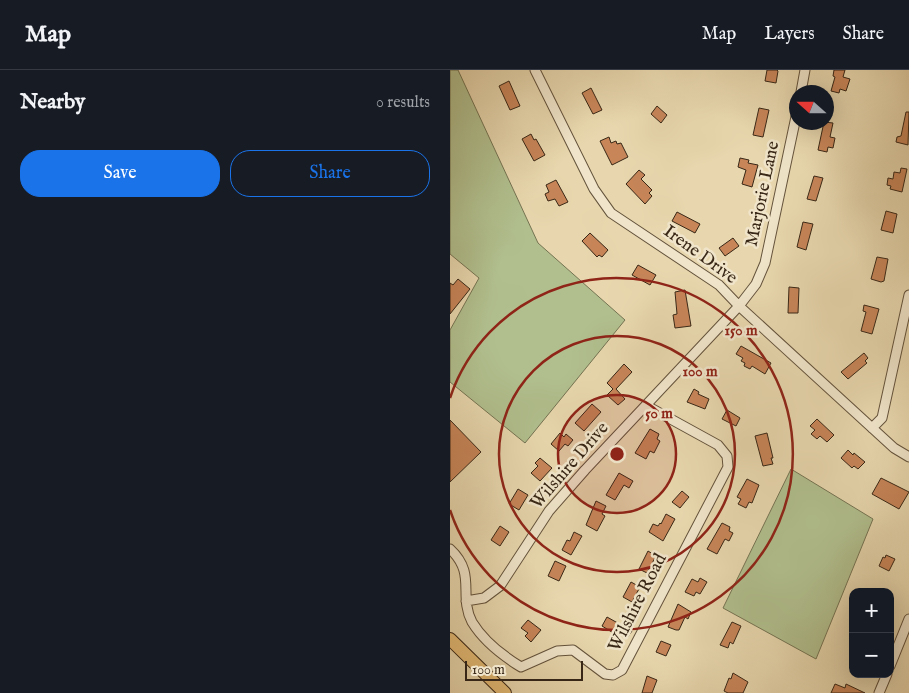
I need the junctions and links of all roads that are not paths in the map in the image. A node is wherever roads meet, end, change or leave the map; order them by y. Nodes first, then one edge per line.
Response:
1 (535, 70) edge
2 (805, 70) edge
3 (802, 85) edge
4 (792, 130) edge
5 (909, 297) edge
6 (739, 306) junction
7 (647, 406) junction
8 (872, 428) junction
9 (909, 457) edge
10 (450, 549) edge
11 (466, 601) junction
12 (909, 619) edge
13 (450, 638) edge
14 (894, 656) edge
15 (885, 678) edge
16 (505, 693) edge
17 (879, 693) edge

1 - 6 street, Irene Drive
2 - 3 street
4 - 6 street, Marjorie Lane
5 - 8 street
6 - 7 street, Wilshire Drive
6 - 8 street, Irene Drive
7 - 11 street, Wilshire Drive
7 - 11 street, Wilshire Road
8 - 9 street, Irene Drive
10 - 11 street
12 - 14 street
13 - 16 main road
15 - 17 street

